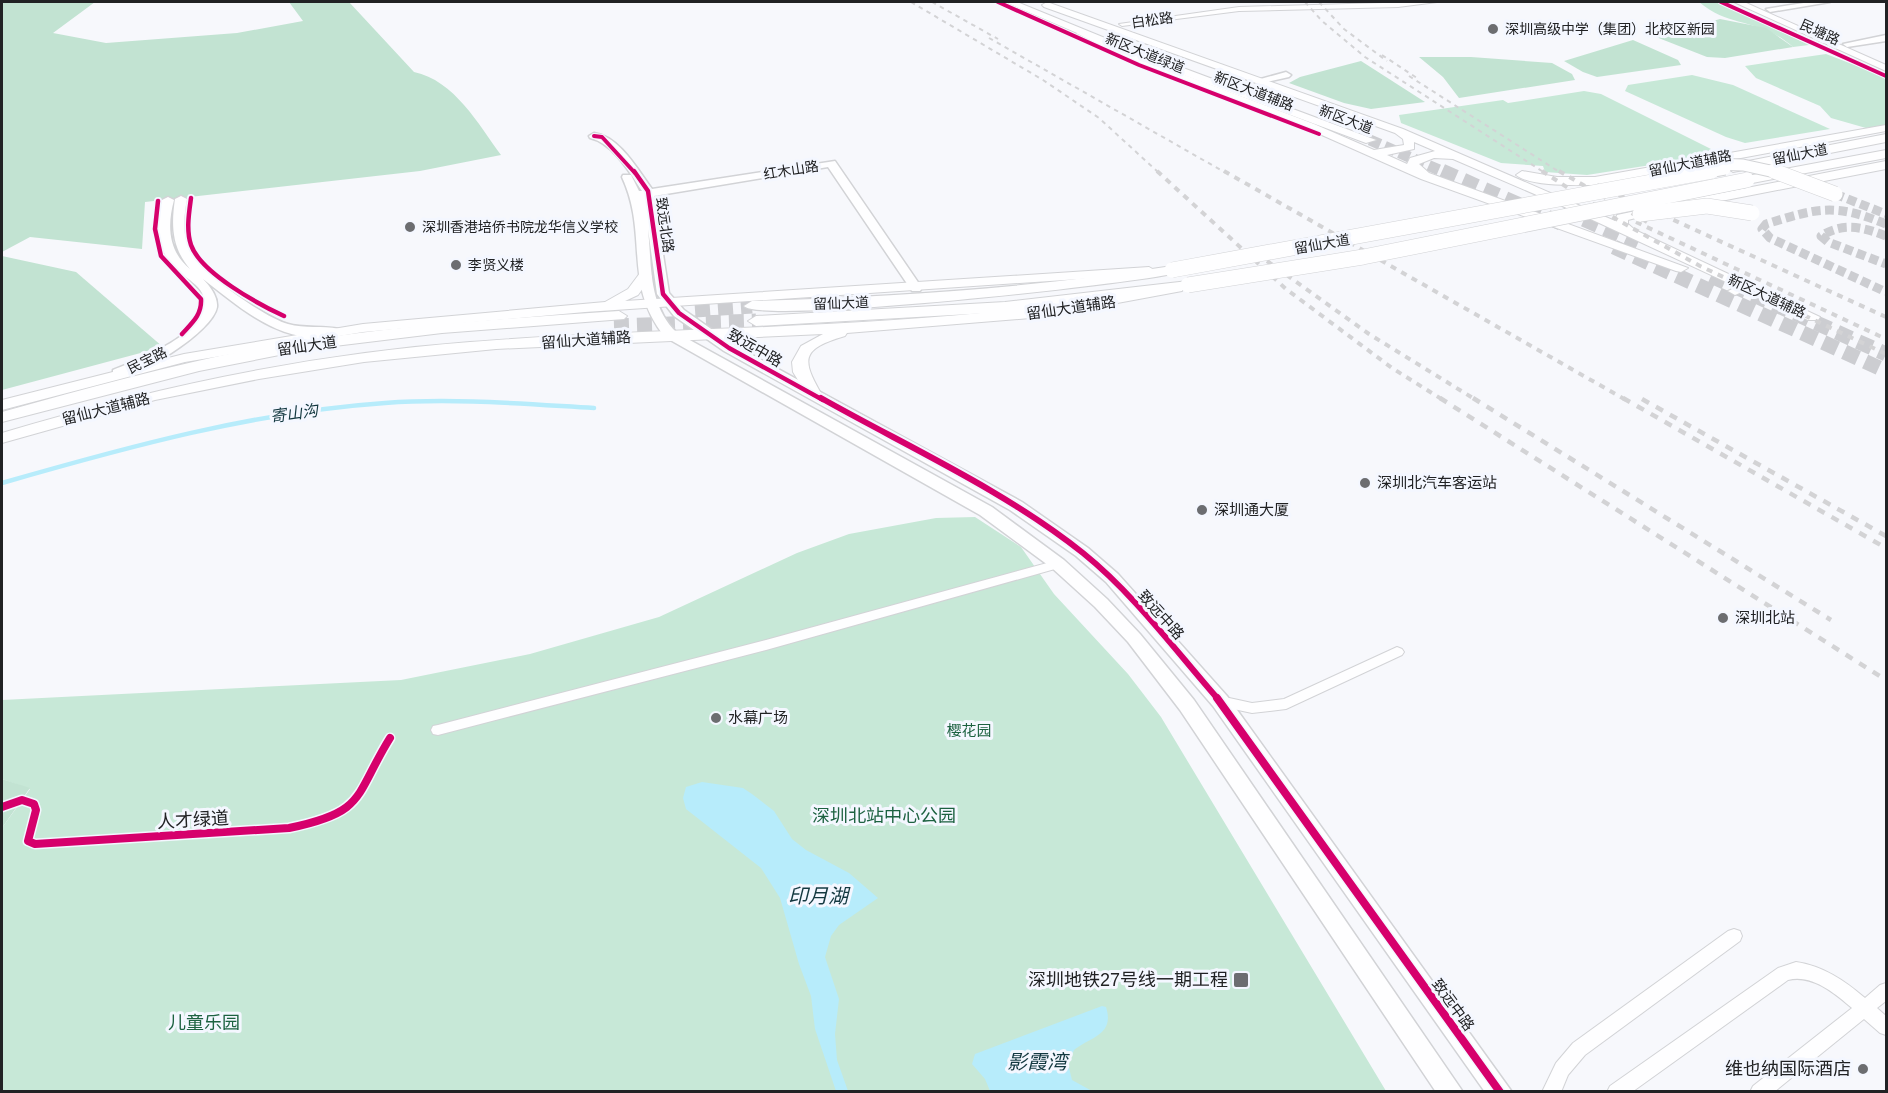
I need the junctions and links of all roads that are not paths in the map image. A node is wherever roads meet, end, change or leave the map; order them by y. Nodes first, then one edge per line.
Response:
1 (1010, 2) edge
2 (1407, 2) edge
3 (1434, 2) edge
4 (1738, 2) edge
5 (1755, 2) edge
6 (1826, 2) edge
7 (1044, 3) edge
8 (1770, 9) junction
9 (1118, 25) junction
10 (1074, 30) junction
11 (1887, 38) edge
12 (1847, 44) junction
13 (1887, 60) edge
14 (1887, 68) edge
15 (1286, 75) dead end
16 (1262, 80) junction
17 (1887, 128) edge
18 (1399, 130) junction
19 (1383, 134) tunnel mouth
20 (1887, 138) edge
21 (1370, 140) tunnel mouth
22 (1356, 146) junction
23 (1887, 154) edge
24 (1461, 157) junction
25 (1887, 165) edge
26 (1494, 171) junction
27 (1425, 176) junction
28 (643, 194) junction
29 (1835, 194) tunnel mouth
30 (1752, 213) dead end
31 (1420, 225) junction
32 (1479, 233) junction
33 (1633, 234) junction
34 (1172, 270) junction
35 (645, 276) junction
36 (1182, 287) junction
37 (916, 288) junction
38 (669, 303) junction
39 (651, 304) junction
40 (585, 308) junction
41 (860, 328) junction
42 (338, 332) junction
43 (707, 334) junction
44 (671, 336) junction
45 (118, 373) junction
46 (814, 395) junction
47 (2, 405) edge
48 (2, 417) edge
49 (2, 427) edge
50 (2, 438) edge
51 (1058, 564) junction
52 (1397, 652) dead end
53 (1220, 701) junction
54 (438, 730) dead end
55 (1734, 936) dead end
56 (1887, 992) edge
57 (1864, 1009) junction
58 (1887, 1027) edge
59 (1451, 1092) edge
60 (1500, 1092) edge
61 (1551, 1092) edge
62 (1616, 1092) edge
63 (1759, 1092) edge

1 - 10 main road, 新区大道
2 - 9 street, 白松路
3 - 9 street, 白松路
4 - 14 main road, 民塘路
5 - 8 main road, 民塘路
6 - 8 street
7 - 9 main road, 新区大道辅路
7 - 19 main road, 新区大道
8 - 12 main road, 民塘路
9 - 16 main road, 新区大道辅路
10 - 21 main road, 新区大道
10 - 22 main road, 新区大道辅路
11 - 12 street
12 - 13 main road, 民塘路
15 - 16 street
16 - 18 main road, 新区大道辅路
17 - 26 main road, 留仙大道辅路
18 - 22 main road
18 - 24 main road, 新区大道辅路
20 - 31 main road, 留仙大道, bridge
22 - 27 main road, 新区大道辅路
23 - 32 main road, 留仙大道, bridge
24 - 26 main road, 新区大道辅路
24 - 27 main road
25 - 33 main road
26 - 33 main road, 新区大道辅路
27 - 33 main road, 新区大道辅路
28 - 28 street, 致远北路
28 - 35 street, 致远北路
28 - 37 street, 红木山路
28 - 38 street, 致远北路
29 - 31 main road, bridge
30 - 32 main road, bridge
31 - 34 main road, 留仙大道, bridge
32 - 36 main road, 留仙大道, bridge
34 - 36 main road, 留仙大道
34 - 37 main road, 留仙大道辅路
35 - 39 street, 致远北路
35 - 40 main road
36 - 41 main road, 留仙大道辅路
37 - 38 main road, 留仙大道辅路
38 - 39 main road, 留仙大道辅路
38 - 43 street, 致远中路
39 - 40 main road, 留仙大道辅路
39 - 44 street, 致远中路
40 - 42 main road, 留仙大道辅路
41 - 43 main road, 留仙大道辅路
41 - 46 main road
42 - 45 main road, 留仙大道辅路
42 - 45 street, 民宝路
43 - 44 main road, 留仙大道辅路
43 - 46 street, 致远中路
44 - 50 main road, 留仙大道辅路
44 - 51 street, 致远中路
45 - 47 main road, 留仙大道辅路
46 - 53 street, 致远中路
48 - 49 main road, 留仙大道
51 - 54 street
51 - 59 street, 致远中路
52 - 53 street
53 - 60 street, 致远中路
55 - 61 street
56 - 57 street
57 - 58 street
57 - 62 street
57 - 63 street

